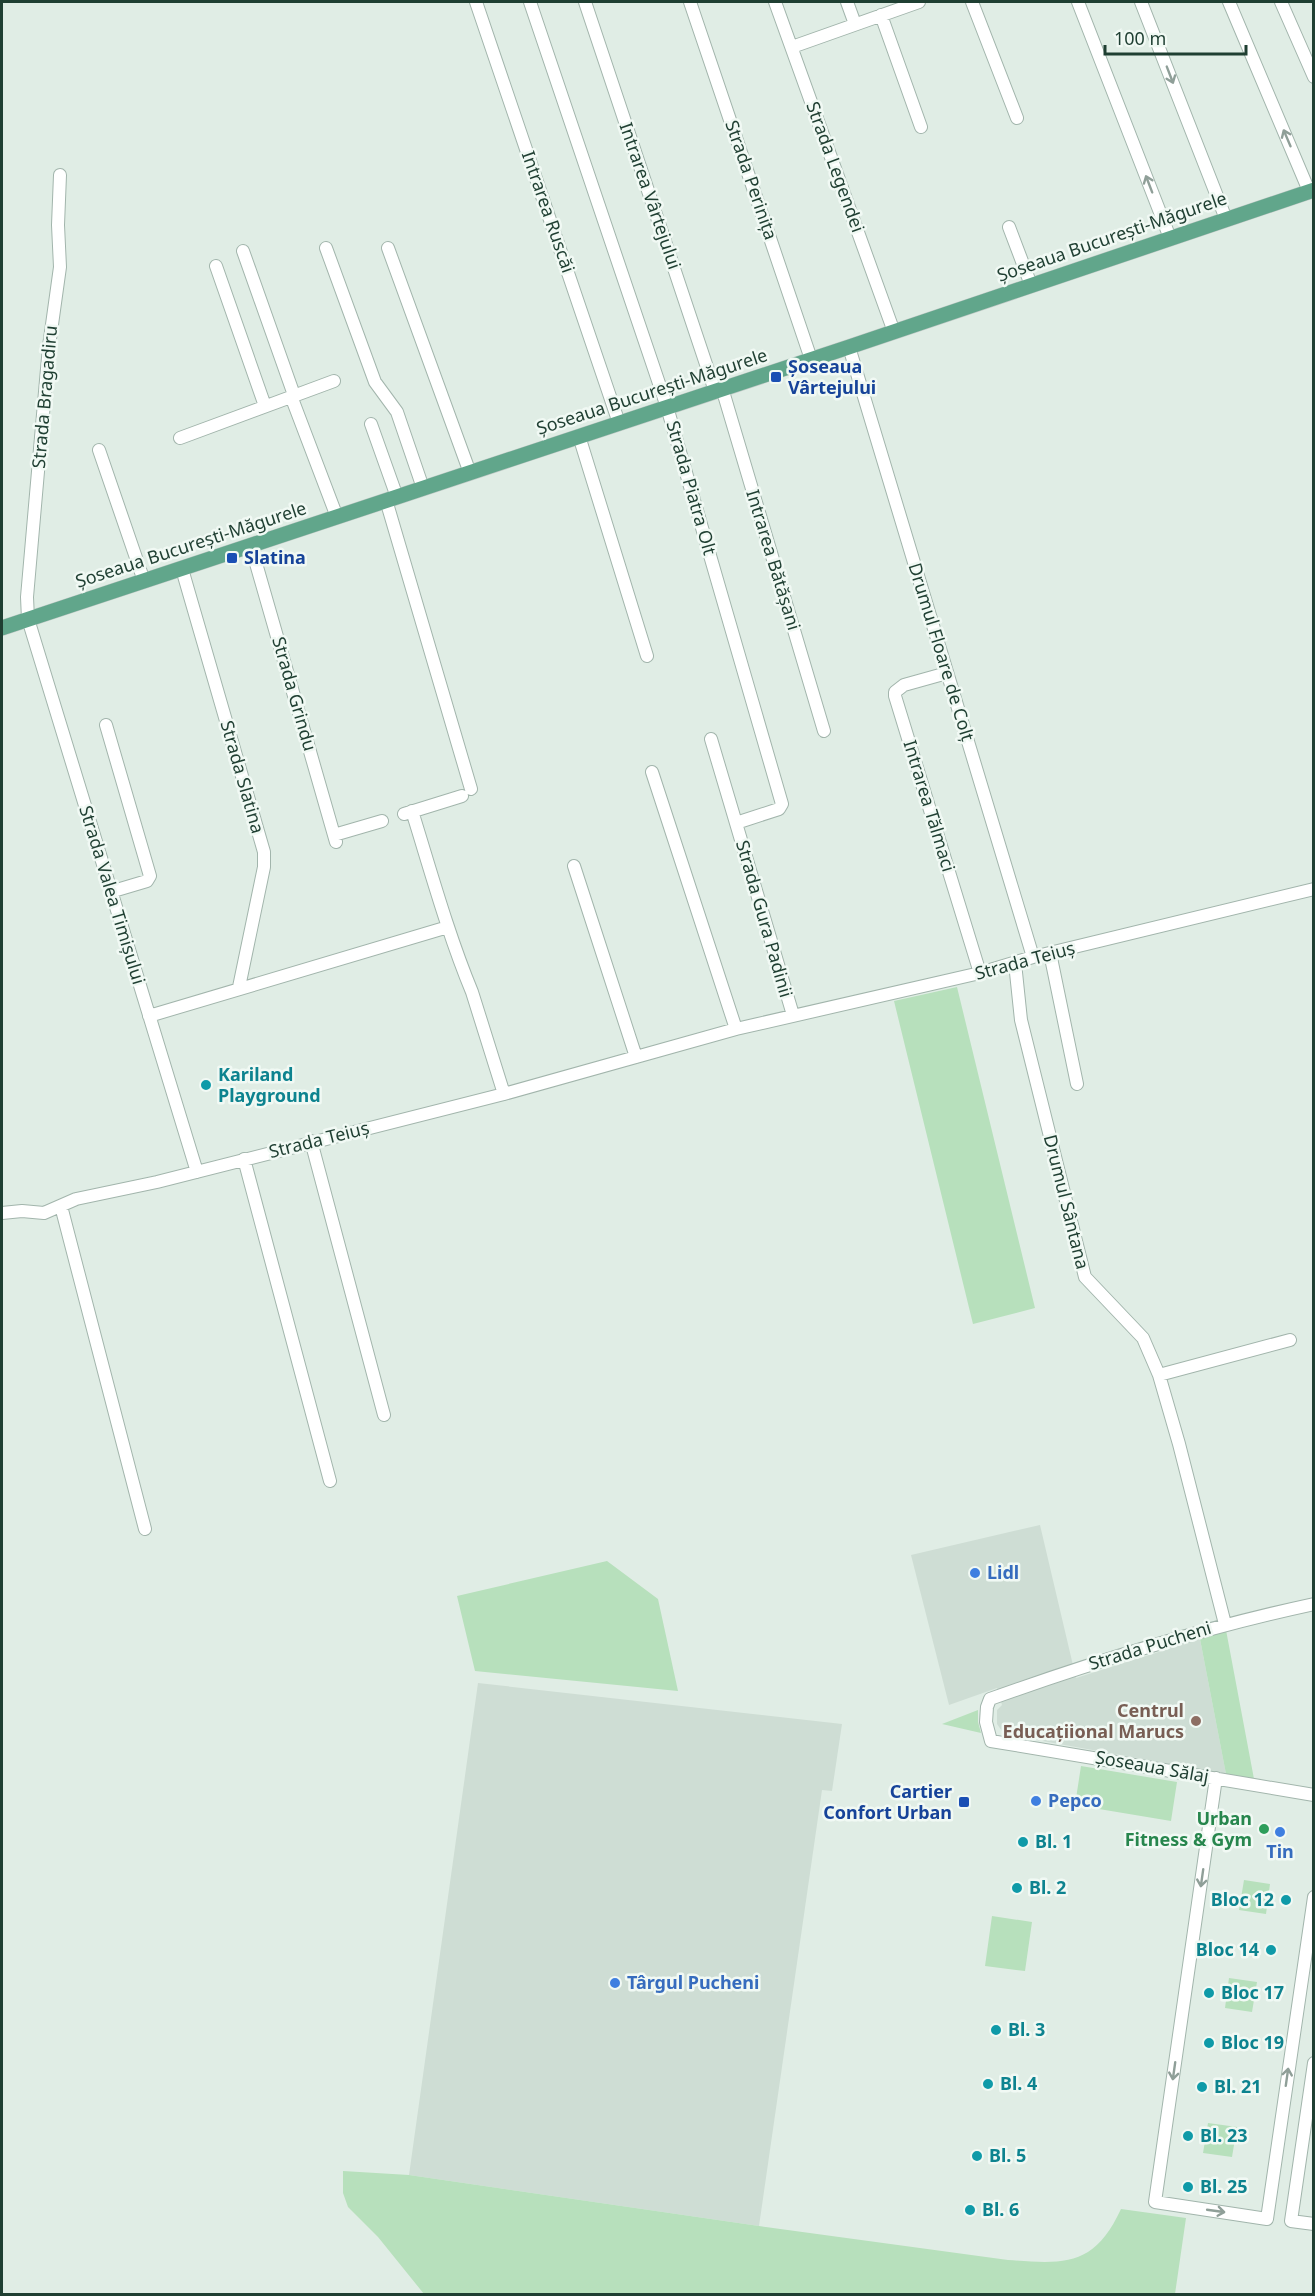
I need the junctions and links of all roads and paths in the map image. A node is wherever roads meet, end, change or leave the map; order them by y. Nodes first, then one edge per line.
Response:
1 (476, 2) edge
2 (530, 2) edge
3 (585, 2) edge
4 (690, 2) edge
5 (775, 2) edge
6 (847, 2) edge
7 (919, 2) edge
8 (972, 2) edge
9 (1078, 2) edge
10 (1140, 2) edge
11 (1229, 2) edge
12 (1281, 2) edge
13 (884, 10) edge
14 (855, 24) junction
15 (792, 47) junction
16 (1314, 77) edge
17 (1017, 118) dead end
18 (921, 127) dead end
19 (60, 175) dead end
20 (1311, 191) edge
21 (1226, 219) junction
22 (1009, 226) dead end
23 (1170, 238) junction
24 (326, 248) dead end
25 (388, 248) dead end
26 (243, 251) dead end
27 (216, 266) dead end
28 (1031, 285) junction
29 (894, 332) junction
30 (849, 347) junction
31 (811, 359) junction
32 (334, 381) dead end
33 (719, 389) junction
34 (292, 396) junction
35 (265, 406) junction
36 (667, 407) junction
37 (620, 423) junction
38 (371, 424) dead end
39 (579, 436) junction
40 (180, 438) dead end
41 (99, 450) dead end
42 (470, 473) junction
43 (423, 488) junction
44 (387, 500) junction
45 (337, 517) junction
46 (251, 546) junction
47 (182, 569) junction
48 (144, 581) junction
49 (28, 619) junction
50 (2, 628) edge
51 (423, 653) dead end
52 (647, 656) dead end
53 (947, 673) junction
54 (106, 724) dead end
55 (824, 731) dead end
56 (711, 739) dead end
57 (652, 772) dead end
58 (782, 807) joint
59 (382, 821) dead end
60 (736, 823) junction
61 (574, 866) dead end
62 (1314, 889) edge
63 (110, 892) junction
64 (448, 927) junction
65 (1050, 953) junction
66 (1033, 957) junction
67 (1015, 963) junction
68 (980, 973) junction
69 (239, 987) junction
70 (793, 1015) junction
71 (149, 1016) junction
72 (736, 1029) junction
73 (636, 1057) junction
74 (1077, 1084) dead end
75 (504, 1094) junction
76 (311, 1142) junction
77 (244, 1159) junction
78 (197, 1172) junction
79 (61, 1206) junction
80 (2, 1214) edge
81 (1290, 1340) dead end
82 (1159, 1375) junction
83 (384, 1415) dead end
84 (330, 1481) dead end
85 (145, 1529) dead end
86 (1314, 1604) edge
87 (1225, 1624) junction
88 (991, 1741) joint
89 (1216, 1778) junction
90 (1314, 1795) edge
91 (1314, 1897) edge
92 (1314, 2063) edge
93 (1314, 2224) edge

1 - 37 street, Intrarea Ruscăi
2 - 36 street, Strada Piatra Olt
3 - 33 street, Intrarea Vârtejului
4 - 31 street, Strada Perinița
5 - 15 street, Strada Legendei
6 - 14 street
7 - 13 street
8 - 17 street
23 -> 9 street
10 -> 21 street
20 -> 11 street
12 - 16 street
13 - 14 street
13 - 18 street
14 - 15 street
15 - 29 street, Strada Legendei
19 - 49 street, Strada Bragadiru
20 - 21 main road, Șoseaua București-Măgurele
21 - 23 main road, Șoseaua București-Măgurele
22 - 28 street
23 - 28 main road, Șoseaua București-Măgurele
24 - 43 street
25 - 42 street
26 - 34 street
27 - 35 street
28 - 29 main road, Șoseaua București-Măgurele
29 - 30 main road, Șoseaua București-Măgurele
30 - 31 main road, Șoseaua București-Măgurele
30 - 53 street, Drumul Floare de Colț
31 - 33 main road, Șoseaua București-Măgurele
32 - 34 street
33 - 36 main road, Șoseaua București-Măgurele
33 - 55 street, Intrarea Bătășani
34 - 35 street
34 - 45 street
35 - 40 street
36 - 37 main road, Șoseaua București-Măgurele
36 - 58 street, Strada Piatra Olt
37 - 39 main road, Șoseaua București-Măgurele
38 - 44 street
39 - 42 main road, Șoseaua București-Măgurele
39 - 52 street
41 - 48 street
42 - 43 main road, Șoseaua București-Măgurele
43 - 44 main road, Șoseaua București-Măgurele
44 - 45 main road, Șoseaua București-Măgurele
44 - 51 street
44 - 64 street
45 - 46 main road, Șoseaua București-Măgurele
46 - 47 main road, Șoseaua București-Măgurele
46 - 59 street, Strada Grindu
47 - 48 main road, Șoseaua București-Măgurele
47 - 69 street, Strada Slatina
48 - 49 main road, Șoseaua București-Măgurele
49 - 50 main road, Șoseaua București-Măgurele
49 - 63 street, Strada Valea Timișului
53 - 66 street, Drumul Floare de Colț
53 - 68 street, Intrarea Tălmaci
54 - 63 street
56 - 60 street, Strada Gura Padinii
57 - 72 street
58 - 60 street, Strada Gura Padinii
60 - 70 street, Strada Gura Padinii
61 - 73 street
62 - 65 street, Strada Teiuș
63 - 71 street, Strada Valea Timișului
64 - 69 street
64 - 75 street
65 - 66 street, Strada Teiuș
65 - 74 street
66 - 67 street, Strada Teiuș
67 - 68 street, Strada Teiuș
67 - 82 street, Drumul Sântana
68 - 70 street, Strada Teiuș
69 - 71 street
70 - 72 street, Strada Teiuș
71 - 78 street, Strada Valea Timișului
72 - 73 street, Strada Teiuș
73 - 75 street, Strada Teiuș
75 - 76 street, Strada Teiuș
76 - 77 street, Strada Teiuș
76 - 83 street
77 - 78 street, Strada Teiuș
77 - 84 street
78 - 79 street, Strada Teiuș
79 - 80 street, Strada Teiuș
79 - 85 street
81 - 82 street
82 - 87 street, Drumul Sântana
86 - 87 street, Strada Pucheni
87 - 88 street, Strada Pucheni
88 - 89 street, Șoseaua Sălaj
89 - 90 street, Șoseaua Sălaj
89 -> 91 street
92 - 93 street

